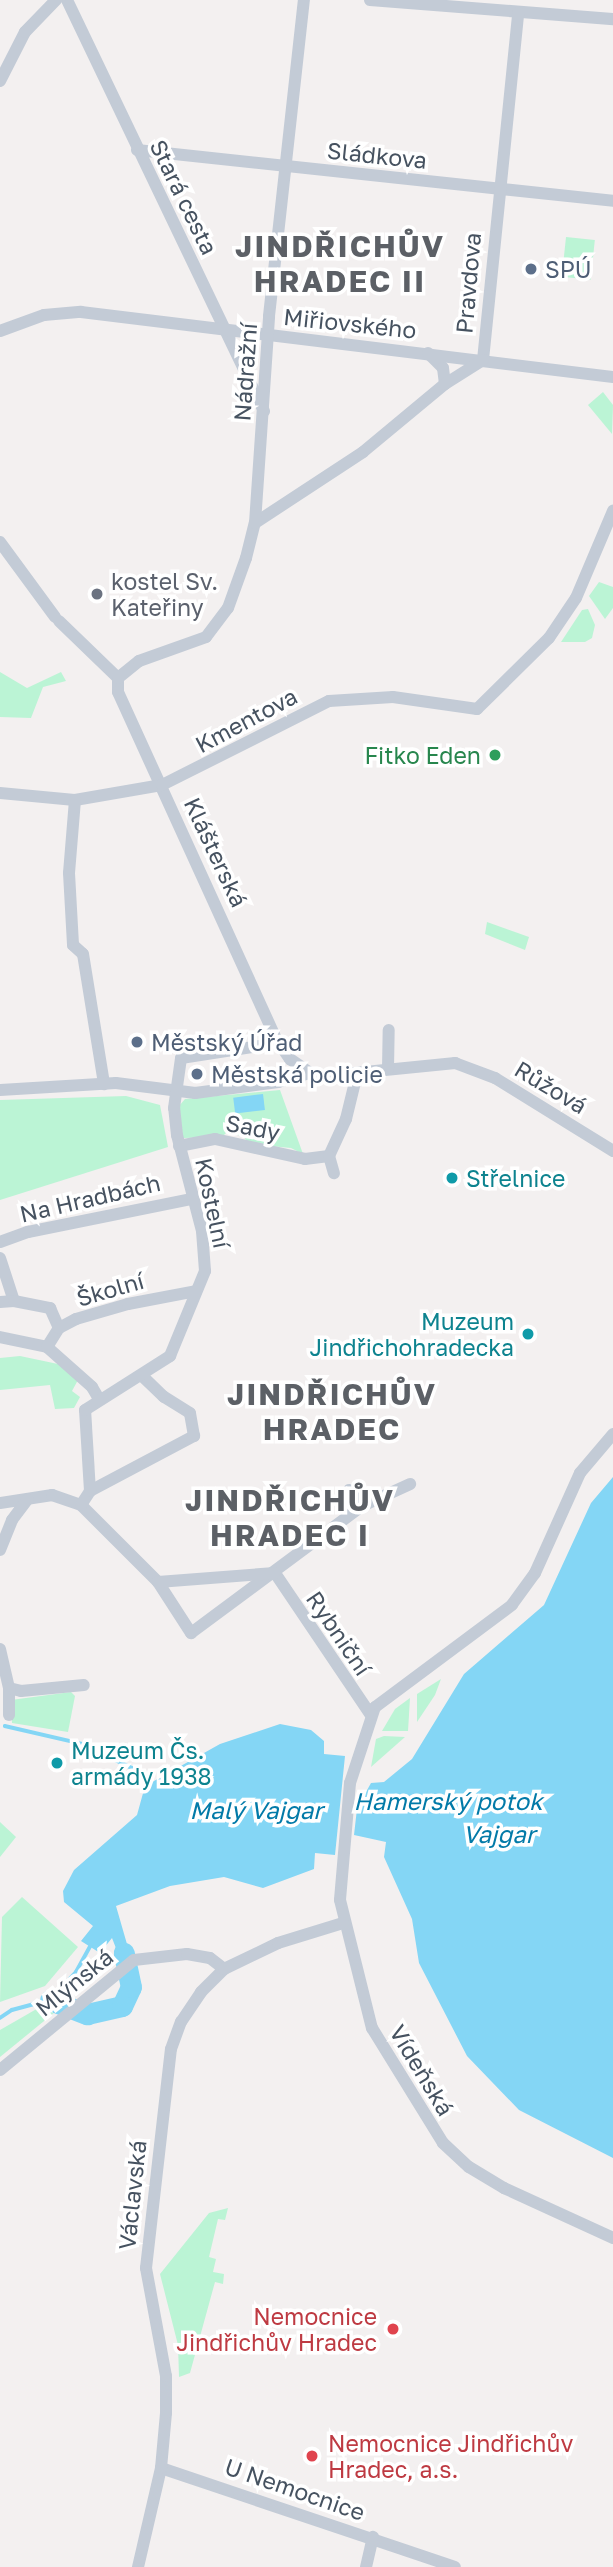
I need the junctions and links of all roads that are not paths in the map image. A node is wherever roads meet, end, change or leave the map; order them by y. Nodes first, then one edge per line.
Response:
1 (57, 0) edge
2 (67, 0) edge
3 (304, 0) edge
4 (370, 0) edge
5 (518, 13) junction
6 (613, 19) edge
7 (0, 81) edge
8 (137, 150) junction
9 (287, 166) junction
10 (498, 189) junction
11 (613, 201) edge
12 (0, 331) edge
13 (223, 331) junction
14 (271, 335) junction
15 (427, 353) junction
16 (483, 360) junction
17 (613, 377) edge
18 (445, 384) junction
19 (264, 411) junction
20 (613, 511) edge
21 (255, 523) junction
22 (0, 542) edge
23 (118, 678) junction
24 (162, 785) junction
25 (0, 793) edge
26 (75, 800) junction
27 (389, 1030) dead end
28 (279, 1043) junction
29 (388, 1069) junction
30 (310, 1073) junction
31 (357, 1074) junction
32 (104, 1084) junction
33 (0, 1090) edge
34 (176, 1094) junction
35 (179, 1146) junction
36 (613, 1151) edge
37 (329, 1156) junction
38 (334, 1173) dead end
39 (191, 1199) junction
40 (0, 1242) edge
41 (0, 1258) edge
42 (196, 1292) junction
43 (14, 1301) junction
44 (0, 1302) edge
45 (59, 1328) junction
46 (0, 1337) edge
47 (47, 1347) junction
48 (143, 1377) junction
49 (99, 1399) junction
50 (613, 1434) edge
51 (410, 1484) dead end
52 (349, 1490) dead end
53 (90, 1491) junction
54 (28, 1500) junction
55 (0, 1503) edge
56 (82, 1505) junction
57 (362, 1506) junction
58 (0, 1550) edge
59 (275, 1573) junction
60 (159, 1582) junction
61 (0, 1649) edge
62 (85, 1685) dead end
63 (9, 1688) junction
64 (370, 1714) junction
65 (9, 1715) dead end
66 (343, 1923) junction
67 (224, 1969) junction
68 (0, 2070) edge
69 (613, 2238) edge
70 (161, 2468) junction
71 (373, 2537) junction
72 (138, 2567) edge
73 (366, 2567) edge
74 (455, 2567) edge

1 - 7 street
2 - 8 street, Stará cesta
3 - 9 street, Nádražní
4 - 5 street
5 - 6 street
5 - 10 street, Pravdova
8 - 9 street, Sládkova
8 - 13 street, Stará cesta
9 - 10 street, Sládkova
9 - 14 street, Nádražní
10 - 11 street, Sládkova
10 - 16 street, Pravdova
12 - 13 street, Miřiovského
13 - 14 street, Miřiovského
13 - 19 street, Stará cesta
14 - 15 street, Miřiovského
14 - 19 street, Nádražní
15 - 16 street, Miřiovského
15 - 18 street
16 - 17 street, Miřiovského
16 - 18 street, Pravdova
18 - 21 street, Pravdova
19 - 21 street, Nádražní
20 - 24 street, Kmentova
21 - 23 street, Nádražní
22 - 23 street
23 - 24 street, Klášterská
24 - 26 street, Kmentova
24 - 28 street, Klášterská
25 - 26 street, Kmentova
26 - 32 street
27 - 29 street
28 - 30 street
28 - 34 street
29 - 31 street
29 - 36 street, Růžová
30 - 31 street
30 - 34 street
31 - 37 street
32 - 33 street
32 - 34 street
34 - 35 street
35 - 37 street, Sady
35 - 39 street, Kostelní
37 - 38 street
39 - 40 street, Na Hradbách
39 - 42 street, Kostelní
41 - 43 street
42 - 45 street, Školní
42 - 48 street, Kostelní
43 - 44 street
43 - 45 street
45 - 47 street, Školní
46 - 47 street
47 - 49 street
48 - 49 street, Kostelní
48 - 53 street
49 - 53 street
50 - 64 street
51 - 57 street
52 - 57 street
53 - 56 street
54 - 55 street
54 - 56 street
54 - 58 street
56 - 60 street
57 - 59 street
59 - 60 street
59 - 60 street
59 - 64 street, Rybniční
61 - 63 street
62 - 63 street
63 - 65 street
64 - 66 street, Vídeňská
66 - 67 street, Václavská
66 - 69 street, Vídeňská
67 - 68 street, Mlýnská
67 - 70 street, Václavská
70 - 71 street, U Nemocnice
70 - 72 street, Václavská
71 - 73 street
71 - 74 street, U Nemocnice

